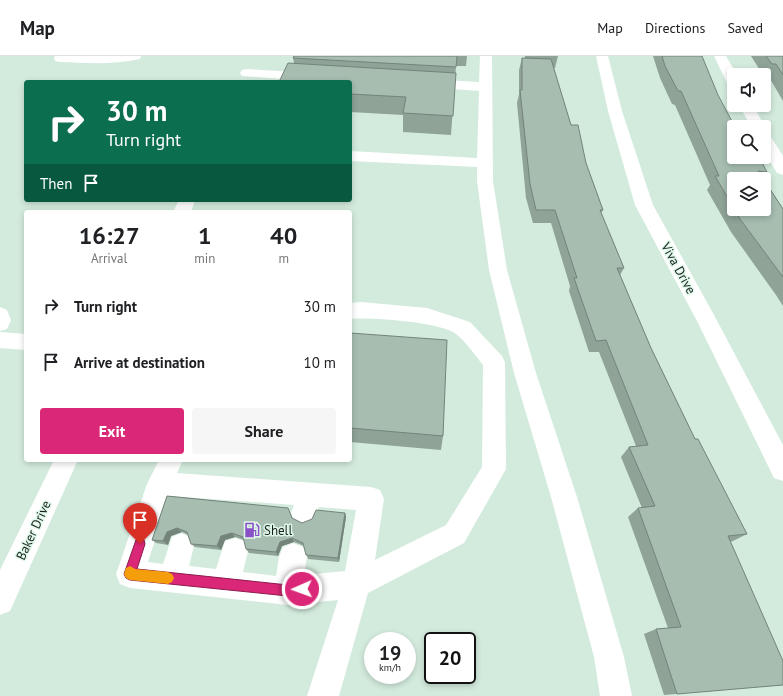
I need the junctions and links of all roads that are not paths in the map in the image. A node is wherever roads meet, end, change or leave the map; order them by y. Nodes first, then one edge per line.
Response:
1 (135, 56) edge
2 (486, 56) edge
3 (602, 56) edge
4 (720, 56) edge
5 (60, 58) dead end
6 (727, 70) edge
7 (247, 72) edge
8 (326, 77) edge
9 (414, 83) edge
10 (485, 87) junction
11 (771, 149) edge
12 (352, 156) edge
13 (485, 163) junction
14 (783, 170) edge
15 (352, 311) edge
16 (0, 315) edge
17 (0, 323) edge
18 (0, 340) edge
19 (24, 342) edge
20 (65, 462) edge
21 (170, 462) edge
22 (783, 470) edge
23 (160, 484) junction
24 (181, 546) dead end
25 (235, 551) dead end
26 (293, 557) dead end
27 (172, 579) junction
28 (226, 584) junction
29 (357, 584) junction
30 (288, 590) junction
31 (0, 601) edge
32 (323, 696) edge
33 (616, 696) edge

1 - 5 street
2 - 10 street
3 - 22 street, Viva Drive
4 - 6 street
7 - 8 street
9 - 10 street
10 - 13 street
11 - 14 street
12 - 13 street
13 - 33 street
15 - 29 street
16 - 17 street
18 - 19 street
20 - 31 street, Baker Drive
21 - 23 street
23 - 27 street
23 - 29 street
24 - 27 street
25 - 28 street
26 - 30 street
27 - 28 street
28 - 30 street
29 - 30 street
29 - 32 street

